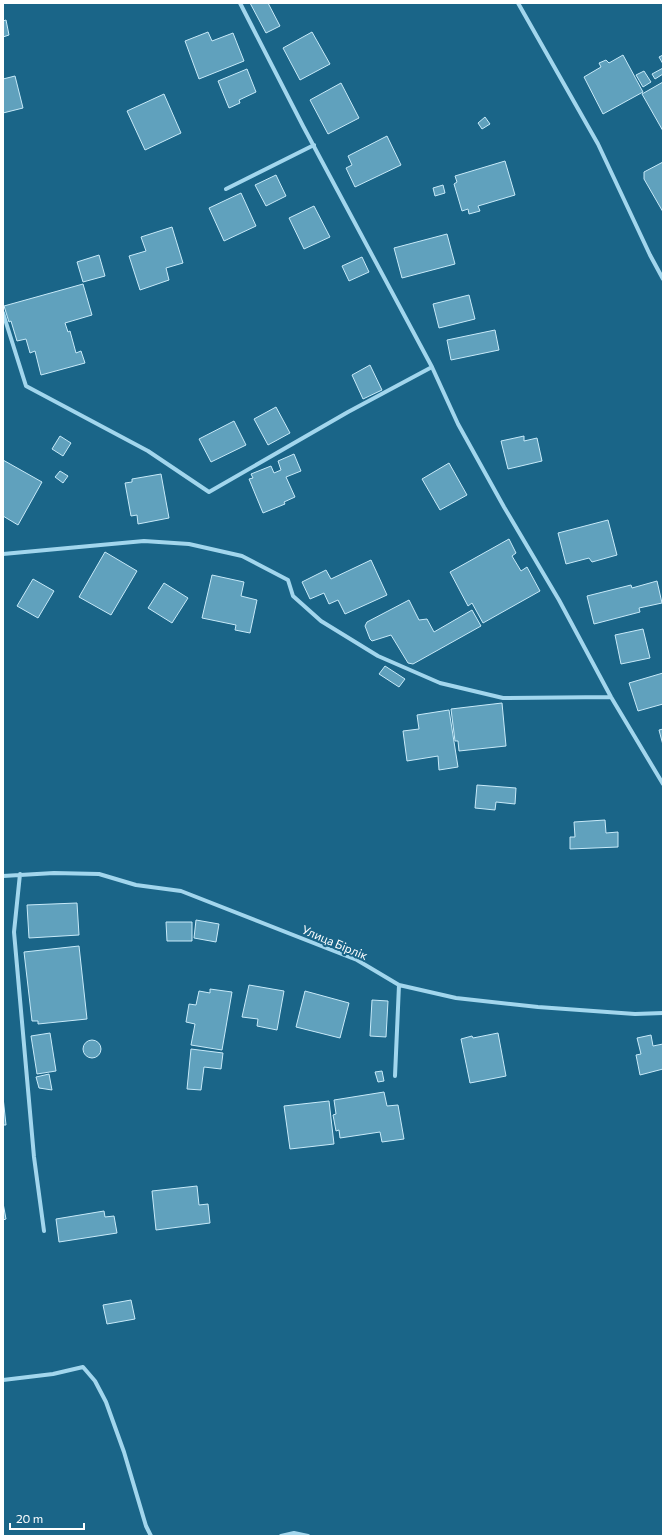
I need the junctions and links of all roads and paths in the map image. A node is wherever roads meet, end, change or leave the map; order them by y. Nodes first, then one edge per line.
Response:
1 (240, 3) edge
2 (518, 3) edge
3 (314, 145) junction
4 (226, 190) dead end
5 (663, 279) edge
6 (3, 313) edge
7 (432, 367) junction
8 (3, 554) edge
9 (611, 697) junction
10 (663, 784) edge
11 (20, 874) junction
12 (3, 876) edge
13 (399, 985) junction
14 (663, 1013) edge
15 (395, 1076) dead end
16 (44, 1231) dead end
17 (3, 1380) edge
18 (151, 1536) edge
19 (281, 1536) edge
20 (308, 1536) edge

1 - 3 street
2 - 5 street
3 - 4 street
3 - 7 street
6 - 7 street
7 - 9 street
8 - 9 street
9 - 10 street
11 - 12 street, Улица Бірлік
11 - 13 street, Улица Бірлік
11 - 16 street
13 - 14 street, Улица Бірлік
13 - 15 street
17 - 18 street
19 - 20 street

